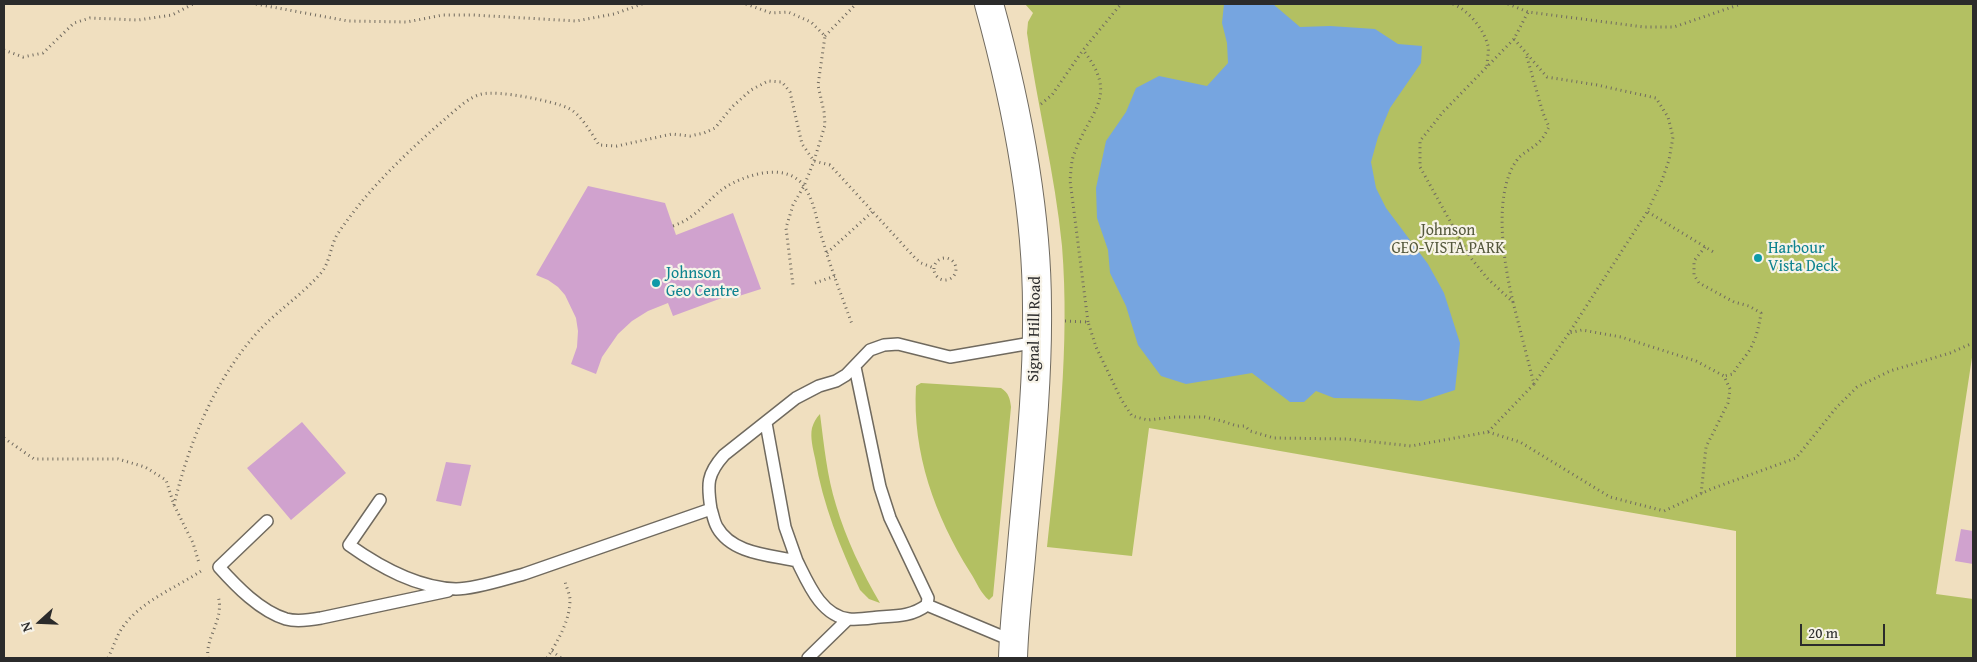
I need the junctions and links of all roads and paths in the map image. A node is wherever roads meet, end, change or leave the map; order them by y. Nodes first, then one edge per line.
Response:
1 (193, 4) edge
2 (256, 4) edge
3 (642, 4) edge
4 (746, 4) edge
5 (856, 4) edge
6 (988, 4) edge
7 (1121, 4) edge
8 (1453, 4) edge
9 (1508, 4) edge
10 (1741, 4) edge
11 (1528, 12) junction
12 (825, 36) junction
13 (1514, 39) junction
14 (4, 50) edge
15 (1083, 50) junction
16 (1526, 52) junction
17 (1486, 67) junction
18 (1038, 106) dead end
19 (814, 161) junction
20 (804, 186) junction
21 (872, 212) junction
22 (1648, 212) junction
23 (673, 226) dead end
24 (1705, 247) junction
25 (827, 253) junction
26 (1715, 253) dead end
27 (934, 268) junction
28 (835, 276) junction
29 (815, 283) dead end
30 (793, 285) dead end
31 (1513, 302) junction
32 (1062, 320) dead end
33 (1088, 322) junction
34 (852, 324) dead end
35 (1569, 333) junction
36 (1037, 342) junction
37 (1973, 343) edge
38 (855, 367) junction
39 (1724, 376) junction
40 (1534, 384) junction
41 (766, 423) junction
42 (1488, 432) junction
43 (4, 438) edge
44 (1701, 494) junction
45 (380, 500) dead end
46 (174, 504) junction
47 (711, 509) junction
48 (267, 521) dead end
49 (797, 560) junction
50 (559, 561) junction
51 (201, 571) junction
52 (206, 577) dead end
53 (457, 589) junction
54 (216, 590) dead end
55 (927, 605) junction
56 (848, 619) junction
57 (1013, 650) edge
58 (552, 651) junction
59 (108, 658) edge
60 (208, 658) edge
61 (548, 658) edge
62 (561, 658) edge
63 (808, 658) edge

1 - 14 path
2 - 3 path
4 - 12 path
5 - 12 path
6 - 36 street, Signal Hill Road
7 - 15 path
8 - 17 path
9 - 11 path
10 - 11 path
11 - 13 path
12 - 19 path
13 - 16 path
13 - 17 path
15 - 18 path
15 - 33 path
16 - 22 path
16 - 31 path
17 - 31 path
19 - 20 path
19 - 21 path
19 - 46 path
20 - 23 path
20 - 25 path
20 - 30 path
21 - 25 path
21 - 27 path
22 - 24 path
22 - 35 path
24 - 26 path
24 - 39 path
25 - 28 path
27 - 27 path
28 - 29 path
28 - 34 path
31 - 40 path
32 - 33 path
33 - 42 path
35 - 39 path
35 - 40 path
36 - 38 lane
36 - 57 street, Signal Hill Road
37 - 44 path
38 - 41 lane
38 - 55 lane
39 - 44 path
40 - 42 path
41 - 47 lane
41 - 49 lane
42 - 44 path
43 - 46 path
45 - 53 lane
46 - 51 path
47 - 49 lane
47 - 50 lane
48 - 53 lane
49 - 56 lane
50 - 53 lane
50 - 58 path
51 - 52 path
51 - 59 path
54 - 60 path
55 - 56 lane
55 - 57 lane
56 - 63 lane
58 - 61 path
58 - 62 path

